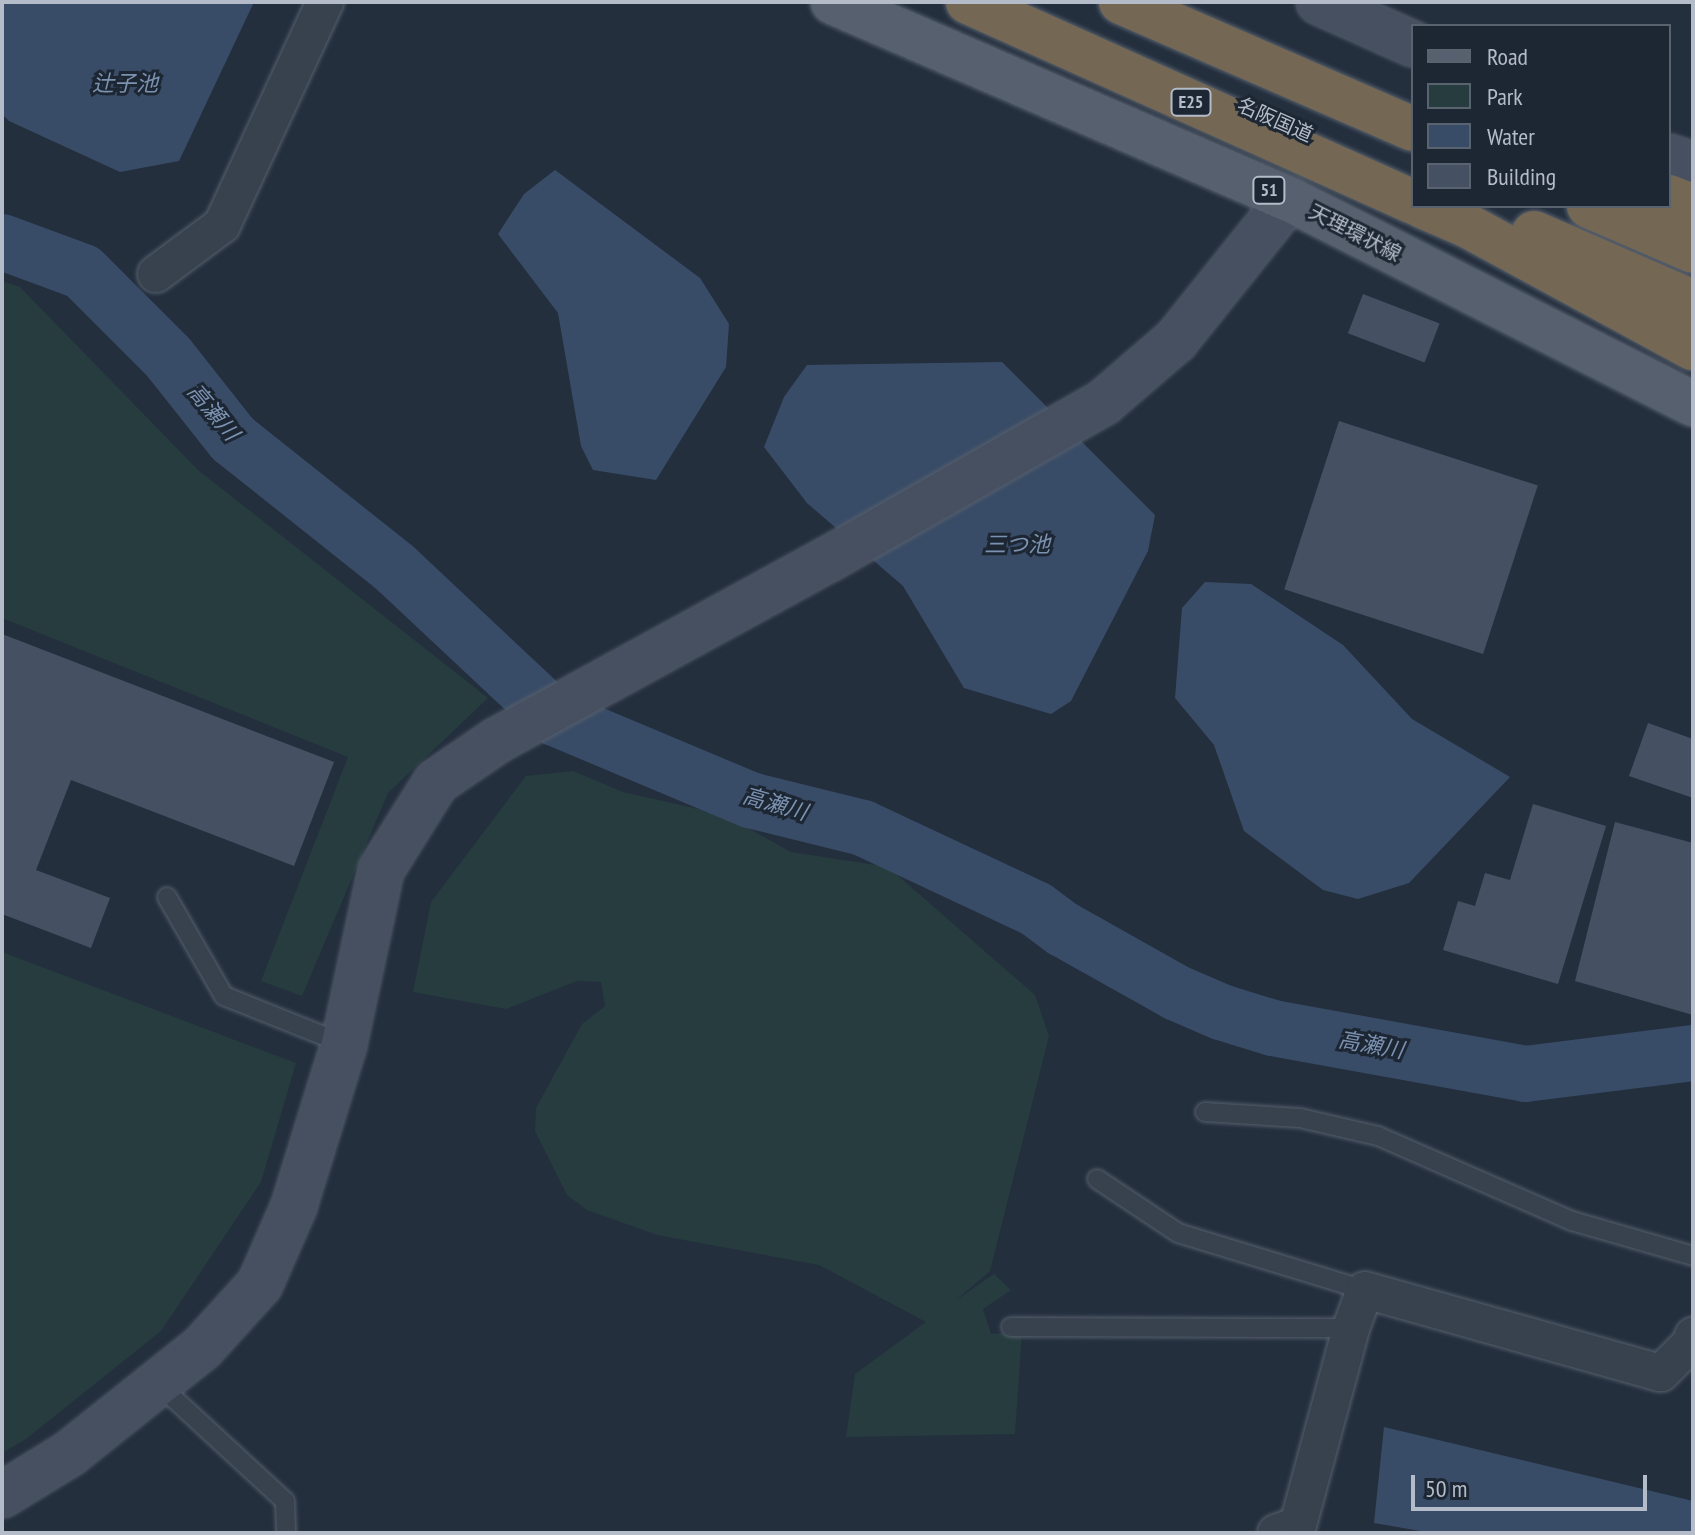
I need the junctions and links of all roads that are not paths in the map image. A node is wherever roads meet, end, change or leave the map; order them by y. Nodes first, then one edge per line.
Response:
1 (325, 2) edge
2 (833, 2) edge
3 (968, 2) edge
4 (1005, 2) edge
5 (1121, 2) edge
6 (1136, 2) edge
7 (1319, 2) edge
8 (1411, 43) edge
9 (1411, 101) edge
10 (1411, 128) edge
11 (1671, 158) edge
12 (1693, 165) edge
13 (1411, 179) edge
14 (1671, 198) edge
15 (1289, 199) junction
16 (1411, 201) edge
17 (1693, 206) edge
18 (1427, 208) edge
19 (1478, 208) edge
20 (1594, 208) edge
21 (1693, 251) edge
22 (156, 274) dead end
23 (1693, 302) edge
24 (1693, 348) edge
25 (1693, 404) edge
26 (167, 897) dead end
27 (344, 1044) junction
28 (1205, 1112) dead end
29 (1097, 1179) dead end
30 (1693, 1256) edge
31 (1365, 1290) junction
32 (1011, 1327) dead end
33 (1351, 1328) junction
34 (1693, 1336) edge
35 (157, 1383) junction
36 (2, 1495) edge
37 (286, 1533) edge
38 (1276, 1533) edge

1 - 22 street
2 - 15 main road, 天理環状線 / 51
3 - 16 highway, E25
4 - 13 highway, 名阪国道 / E25
5 - 10 highway
6 - 9 highway
7 - 8 street
11 - 12 street
14 - 17 highway
15 - 25 main road, 天理環状線 / 51
15 - 27 street
18 - 24 highway
19 - 23 highway
20 - 21 highway
26 - 27 lane
27 - 35 street
28 - 30 lane
29 - 31 lane
31 - 33 street
31 - 34 street
32 - 33 lane
33 - 38 street
35 - 36 street
35 - 37 lane

